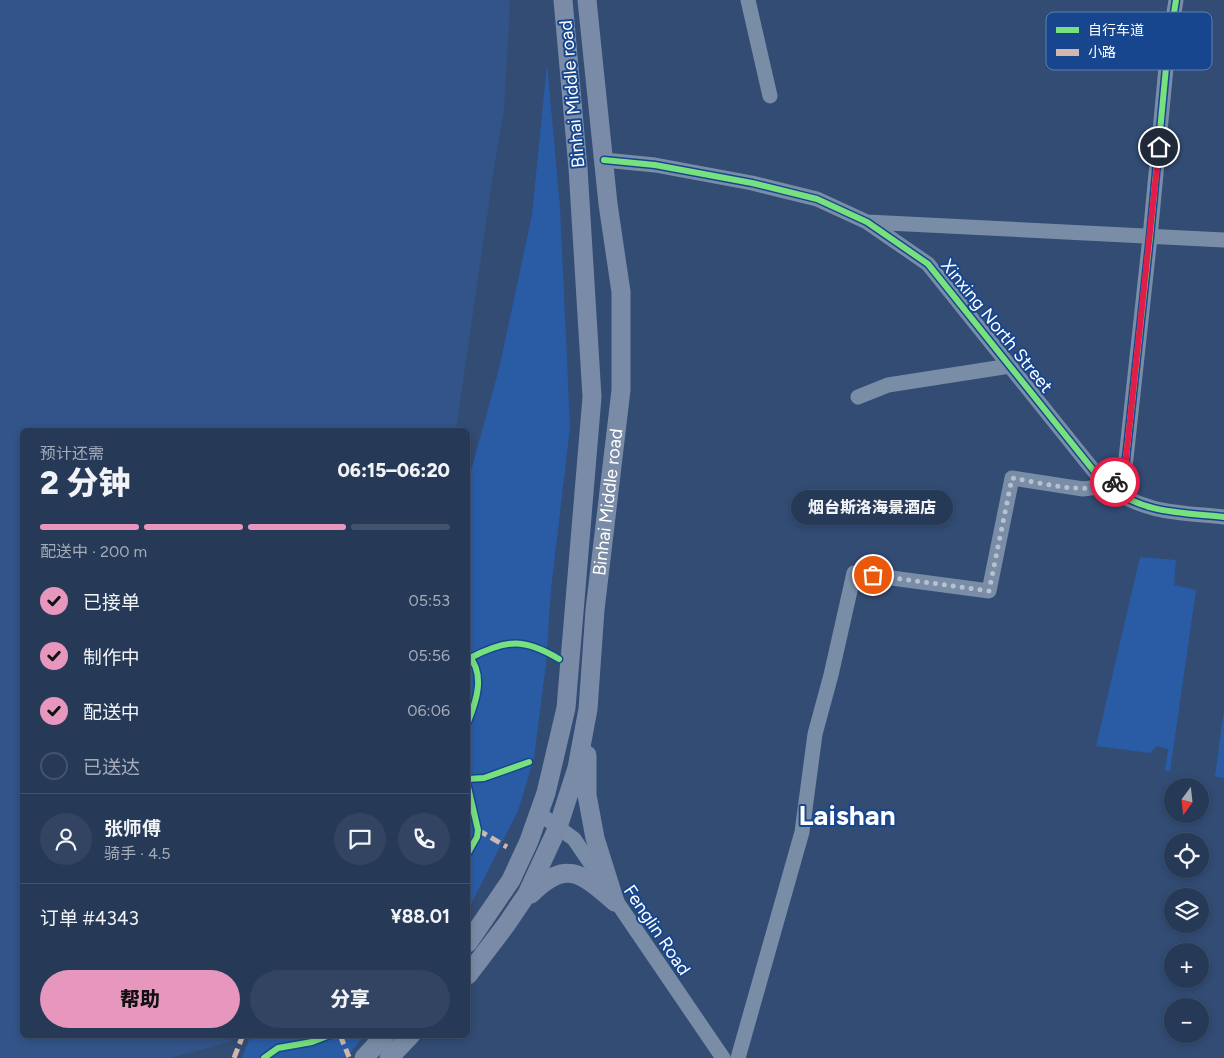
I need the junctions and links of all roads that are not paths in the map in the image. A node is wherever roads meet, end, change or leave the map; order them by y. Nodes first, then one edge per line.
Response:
1 (563, 0) edge
2 (587, 0) edge
3 (748, 0) edge
4 (1166, 70) edge
5 (770, 96) dead end
6 (604, 160) junction
7 (867, 222) junction
8 (1150, 237) junction
9 (1224, 240) edge
10 (1010, 366) junction
11 (858, 397) dead end
12 (1106, 486) junction
13 (1224, 517) edge
14 (588, 710) junction
15 (540, 814) junction
16 (558, 827) junction
17 (615, 902) junction
18 (506, 926) junction
19 (470, 940) edge
20 (470, 972) edge
21 (382, 1038) edge
22 (408, 1038) edge
23 (364, 1058) edge
24 (390, 1058) edge
25 (723, 1058) edge
26 (738, 1058) edge

1 - 15 main road, Binhai Middle road
2 - 6 main road, Binhai Middle road
3 - 5 street
4 - 8 street
6 - 7 street, Xinxing North Street
6 - 14 main road, Binhai Middle road
7 - 8 street
7 - 10 street, Xinxing North Street
8 - 9 street
8 - 12 street
10 - 11 street
10 - 12 street, Xinxing North Street
12 - 13 street, Xinxing North Street
12 - 26 street
14 - 16 main road, Binhai Middle road
14 - 17 main road
15 - 16 street, Fenglin Road
15 - 19 main road, Binhai Middle road
16 - 17 street, Fenglin Road
16 - 18 main road, Binhai Middle road
17 - 18 main road
17 - 25 street, Fenglin Road
18 - 20 main road, Binhai Middle road
21 - 23 main road
22 - 24 main road

